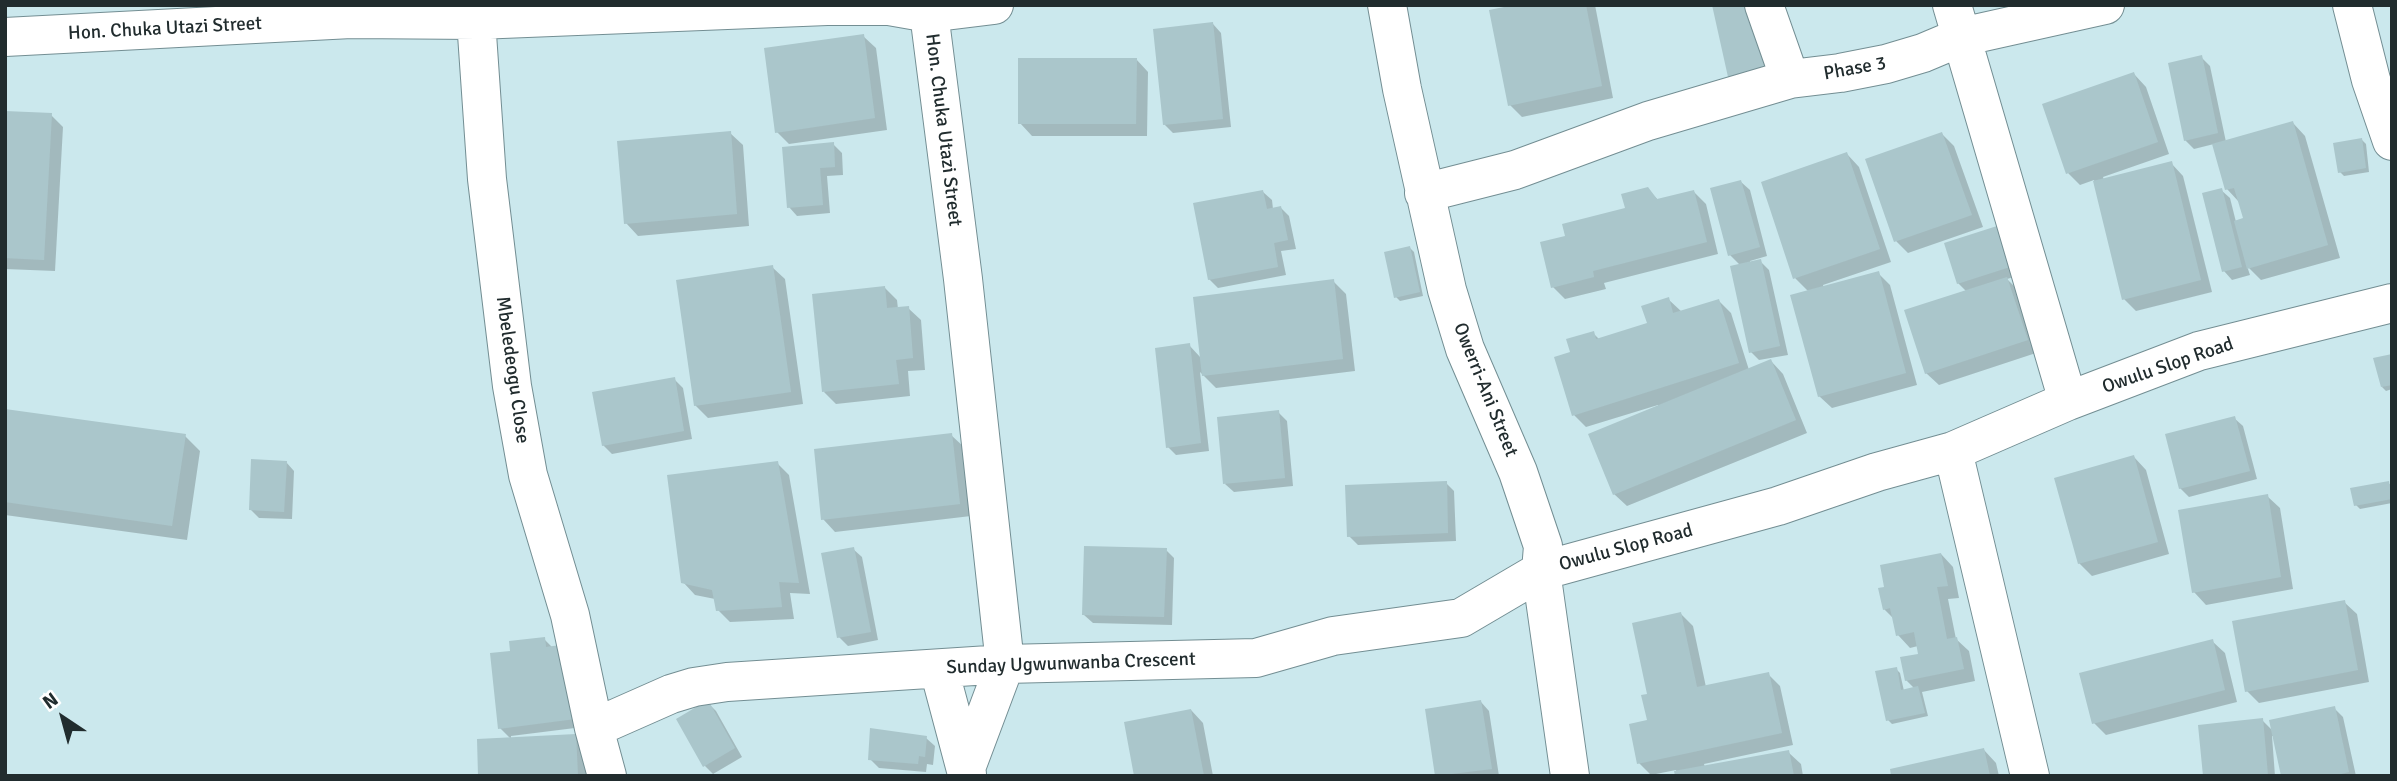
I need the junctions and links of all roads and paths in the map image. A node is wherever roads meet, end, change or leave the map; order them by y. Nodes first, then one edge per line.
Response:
1 (994, 5) edge
2 (1387, 5) edge
3 (1765, 5) edge
4 (2105, 5) edge
5 (2351, 5) edge
6 (476, 13) edge
7 (929, 13) junction
8 (1956, 21) edge
9 (5, 37) edge
10 (1790, 79) junction
11 (2392, 141) edge
12 (1424, 193) junction
13 (2392, 303) edge
14 (2068, 401) junction
15 (1953, 451) junction
16 (1541, 571) junction
17 (1005, 664) junction
18 (939, 669) junction
19 (594, 728) junction
20 (967, 772) edge
21 (607, 776) edge
22 (1570, 776) edge
23 (2030, 776) edge

1 - 7 street
2 - 12 street, Owerri-Ani Street
3 - 10 street
4 - 8 street, Phase 3
5 - 11 street
6 - 7 street, Hon. Chuka Utazi Street
6 - 9 street, Hon. Chuka Utazi Street
6 - 19 street, Mbeledeogu Close
7 - 17 street, Hon. Chuka Utazi Street
8 - 10 street, Phase 3
8 - 14 street
10 - 12 street, Phase 3
12 - 16 street, Owerri-Ani Street
13 - 14 street, Owulu Slop Road
14 - 15 street, Owulu Slop Road
15 - 16 street, Owulu Slop Road
15 - 23 street
16 - 17 street, Sunday Ugwunwanba Crescent
16 - 22 street, Owerri-Ani Street
17 - 18 street, Sunday Ugwunwanba Crescent
17 - 20 street
18 - 19 street, Sunday Ugwunwanba Crescent
18 - 20 street
19 - 21 street, Mbeledeogu Close

